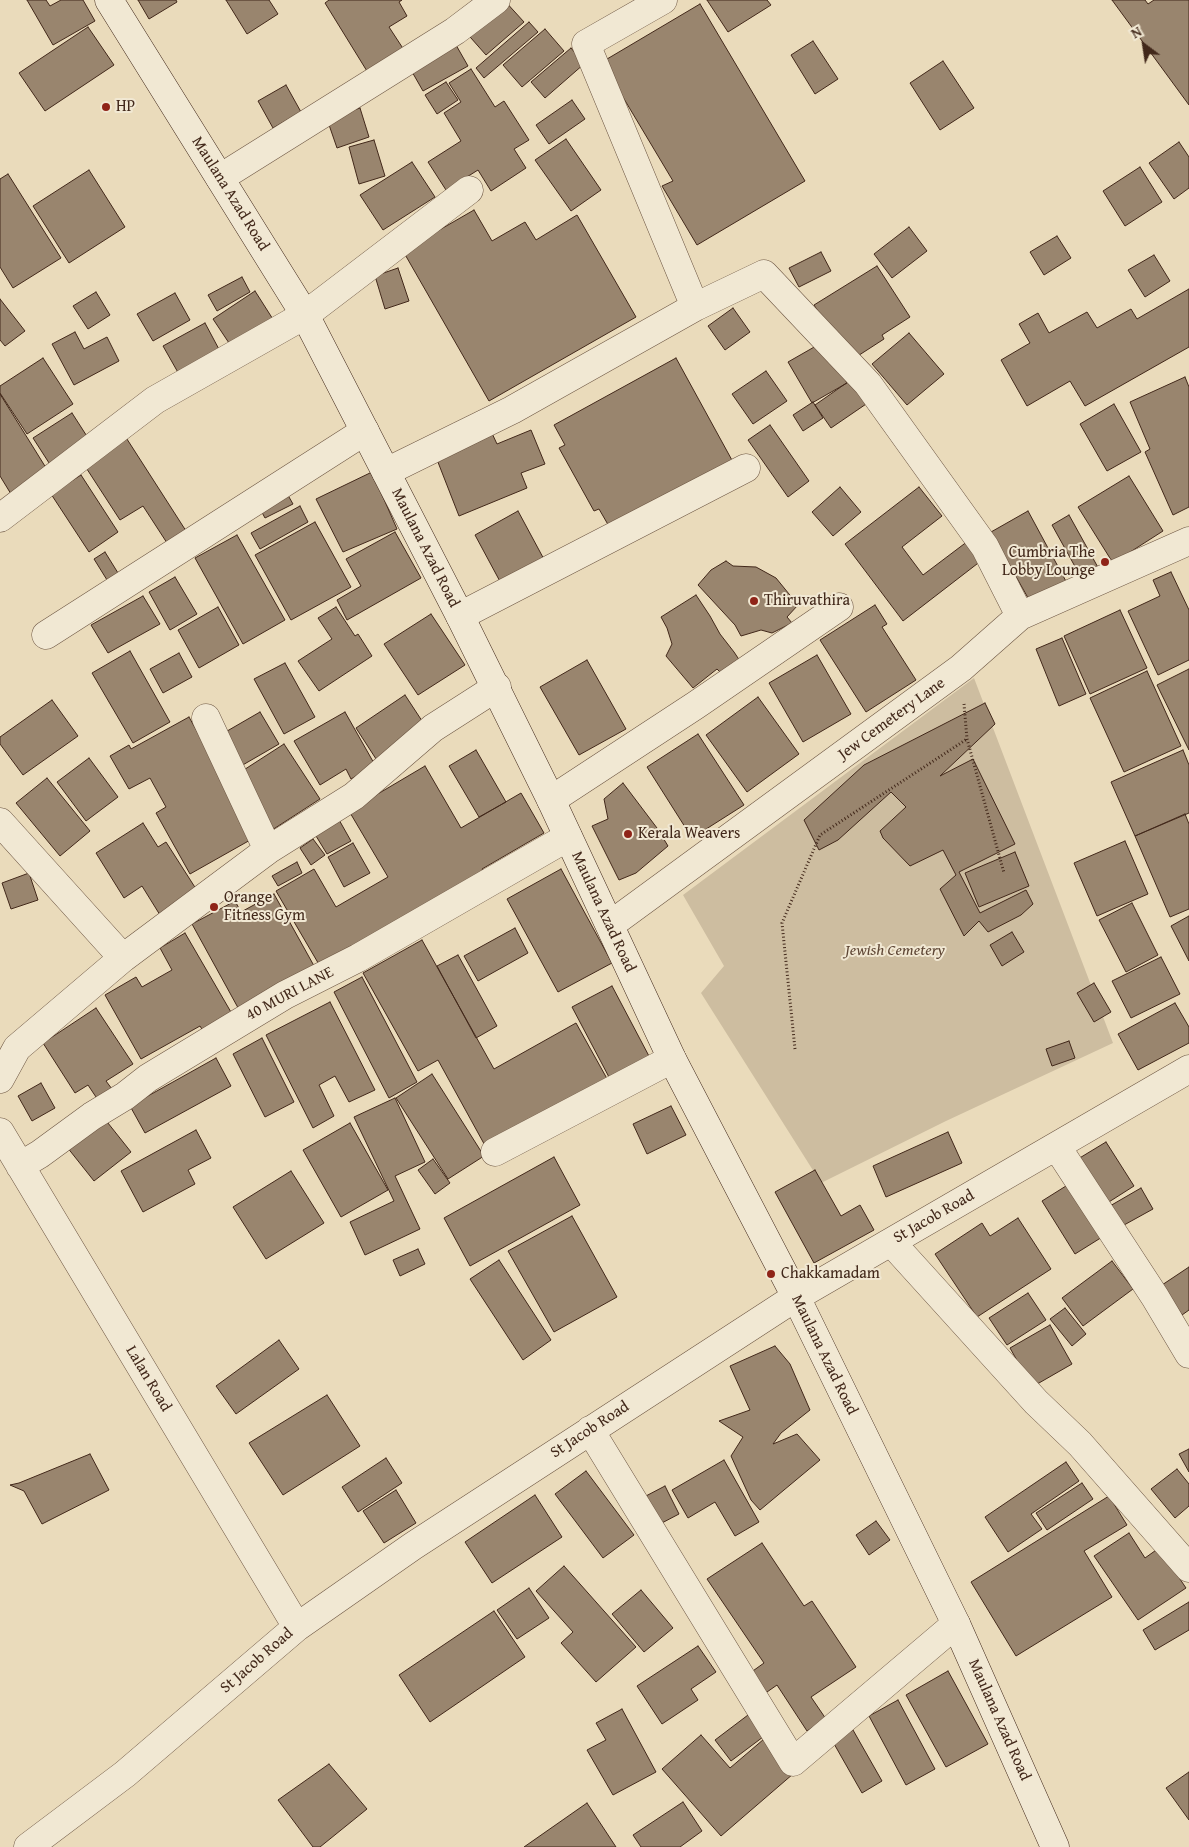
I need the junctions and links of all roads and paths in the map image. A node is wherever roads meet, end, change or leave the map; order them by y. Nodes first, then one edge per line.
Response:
1 (109, 0) edge
2 (496, 0) edge
3 (663, 0) edge
4 (220, 178) junction
5 (468, 190) dead end
6 (695, 307) junction
7 (305, 315) junction
8 (365, 431) junction
9 (746, 468) dead end
10 (386, 472) junction
11 (0, 518) edge
12 (1189, 541) edge
13 (839, 607) dead end
14 (460, 616) junction
15 (1020, 616) junction
16 (46, 635) dead end
17 (961, 668) junction
18 (497, 687) junction
19 (206, 718) dead end
20 (967, 739) junction
21 (551, 800) junction
22 (0, 822) edge
23 (568, 837) junction
24 (268, 850) junction
25 (1004, 873) dead end
26 (610, 925) junction
27 (123, 958) junction
28 (795, 1049) dead end
29 (672, 1059) junction
30 (1189, 1069) edge
31 (0, 1079) edge
32 (0, 1132) edge
33 (1056, 1147) junction
34 (495, 1152) dead end
35 (20, 1166) junction
36 (892, 1242) junction
37 (796, 1297) junction
38 (1189, 1354) edge
39 (590, 1430) junction
40 (1189, 1568) edge
41 (956, 1624) junction
42 (297, 1627) junction
43 (28, 1847) edge
44 (1055, 1847) edge

1 - 4 street, Maulana Azad Road
2 - 4 street
3 - 6 street
4 - 7 street, Maulana Azad Road
5 - 7 street
6 - 10 street
6 - 15 street
7 - 8 street, Maulana Azad Road
7 - 11 street
8 - 10 street, Maulana Azad Road
8 - 16 street
9 - 14 street
10 - 14 street, Maulana Azad Road
12 - 15 street, Jew Cemetery Lane
13 - 21 street
14 - 18 street, Maulana Azad Road
15 - 17 street, Jew Cemetery Lane
17 - 20 path
17 - 26 street, Jew Cemetery Lane
18 - 21 street, Maulana Azad Road
18 - 24 street
19 - 24 street
20 - 25 path
20 - 28 path
21 - 23 street, Maulana Azad Road
22 - 27 street
23 - 26 street, Maulana Azad Road
23 - 35 street, 40 MURI LANE
24 - 27 street
26 - 29 street, Maulana Azad Road
27 - 31 street
29 - 34 street
29 - 37 street, Maulana Azad Road
30 - 33 street, St Jacob Road
32 - 35 street, Lalan Road
33 - 36 street, St Jacob Road
33 - 38 street
35 - 42 street, Lalan Road
36 - 37 street, St Jacob Road
36 - 40 street
37 - 39 street, St Jacob Road
37 - 41 street, Maulana Azad Road
39 - 41 street
39 - 42 street, St Jacob Road
41 - 44 street, Maulana Azad Road
42 - 43 street, St Jacob Road

